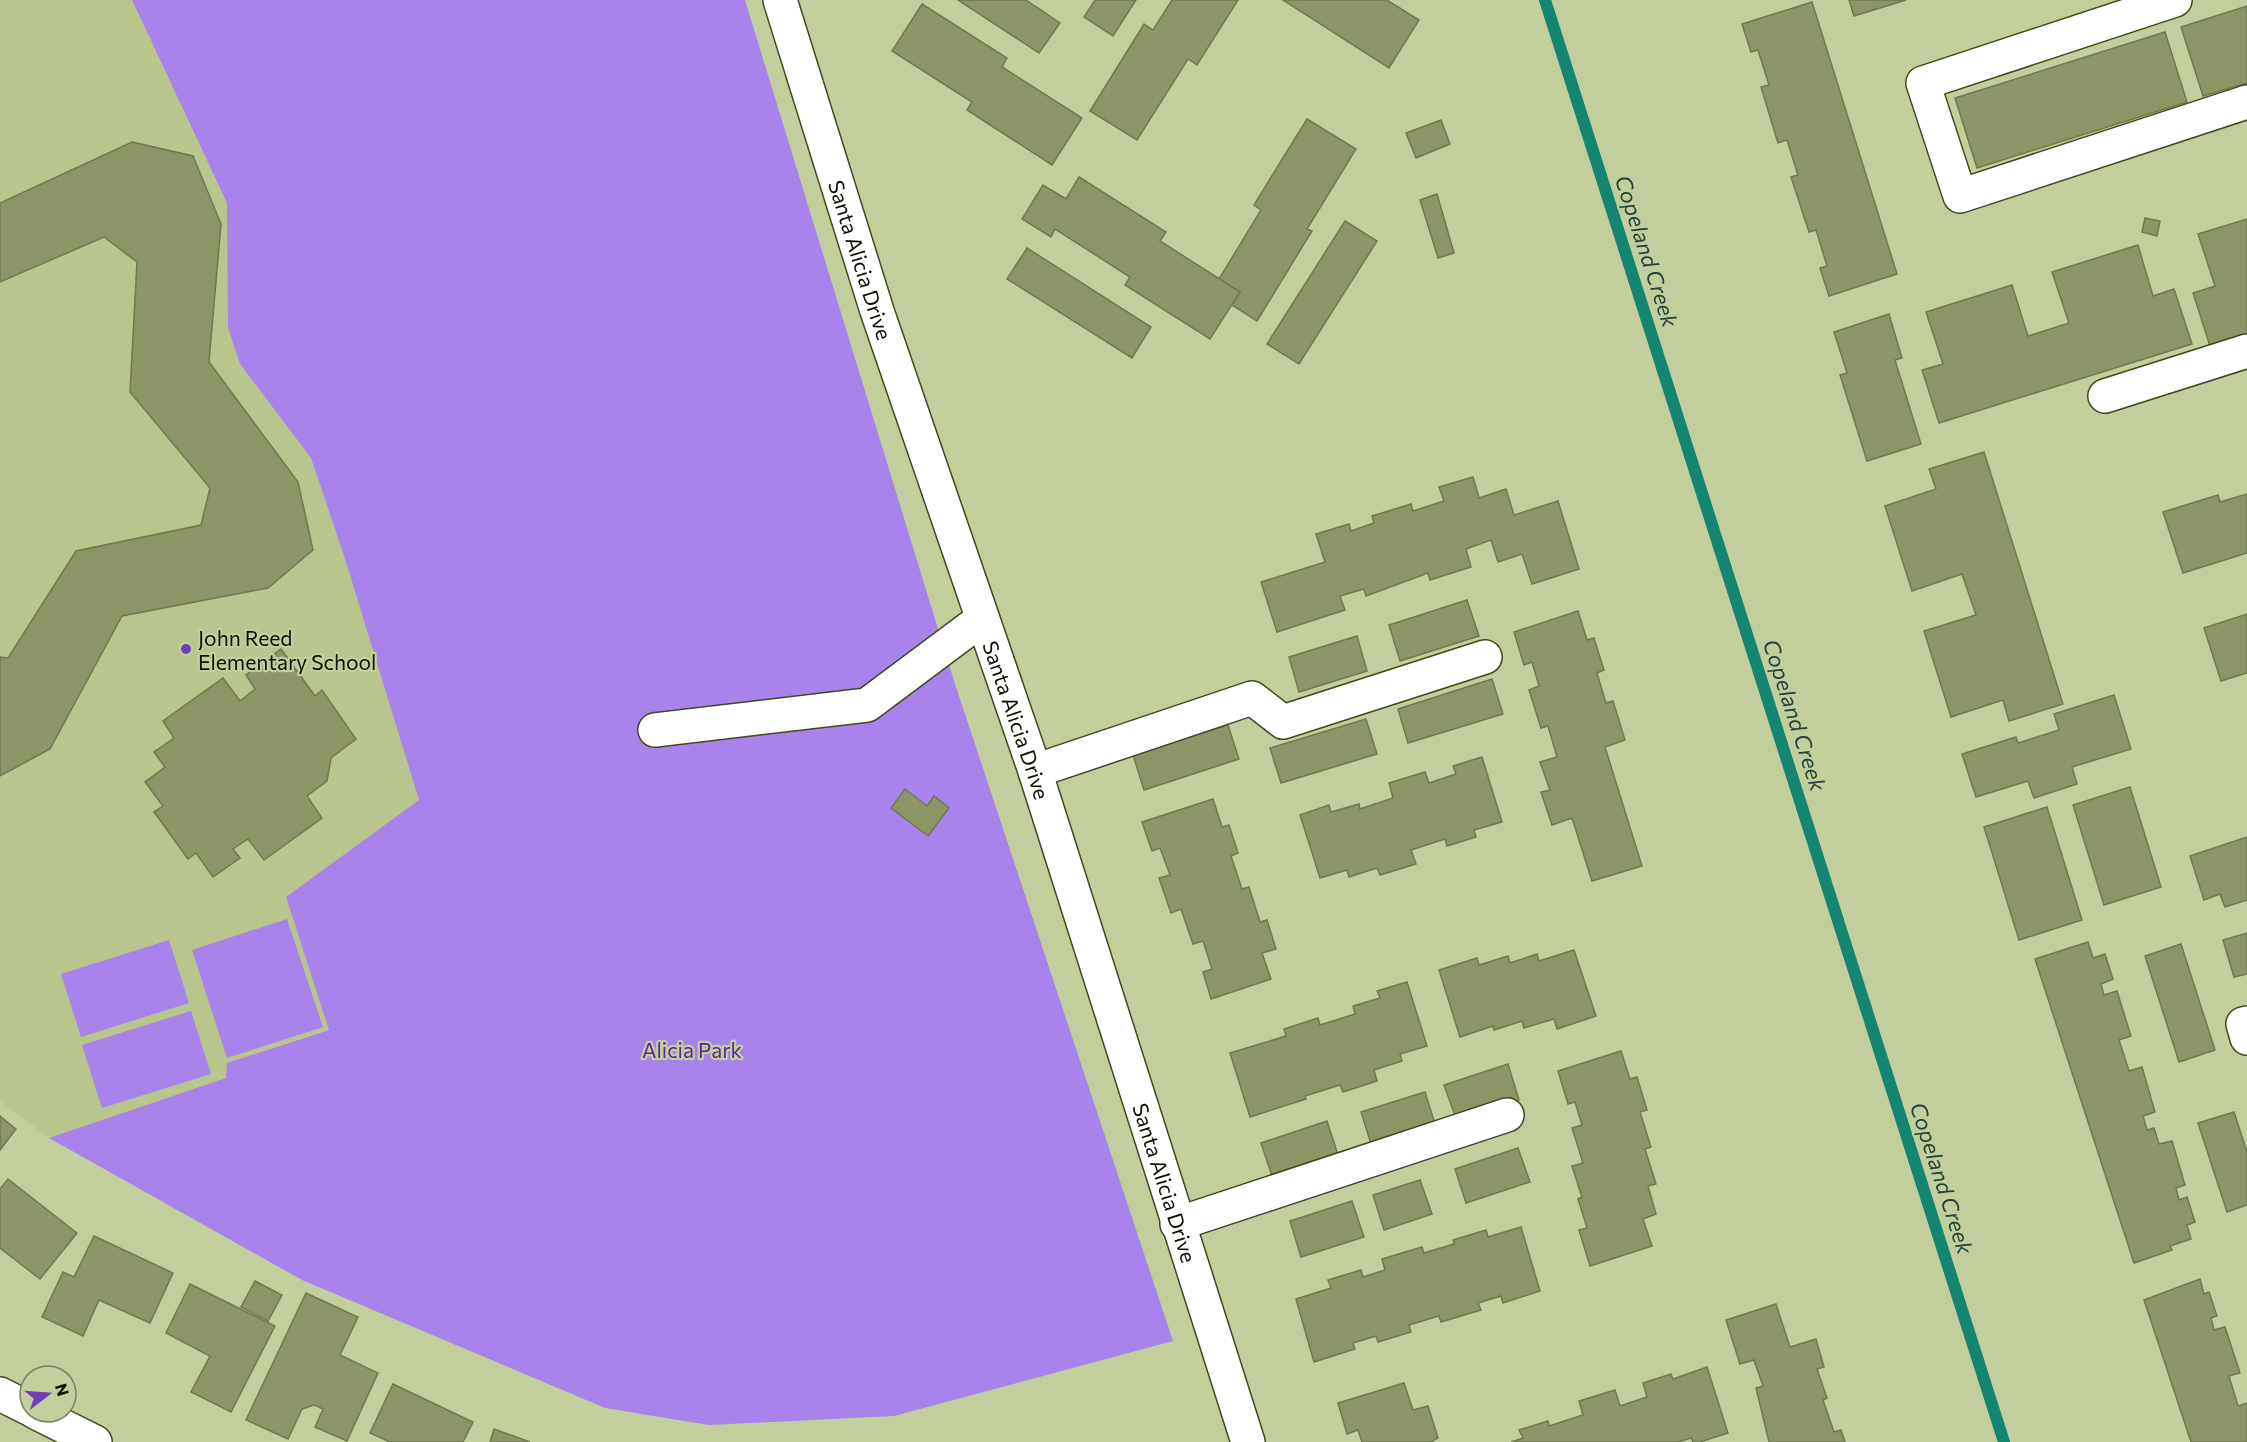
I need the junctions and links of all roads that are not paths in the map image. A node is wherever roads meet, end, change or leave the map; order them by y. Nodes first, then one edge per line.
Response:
1 (780, 0) edge
2 (2175, 0) edge
3 (2247, 102) edge
4 (2247, 351) edge
5 (2105, 396) dead end
6 (982, 619) junction
7 (1485, 657) dead end
8 (655, 730) dead end
9 (1035, 771) junction
10 (2247, 1023) edge
11 (2247, 1038) edge
12 (1507, 1115) dead end
13 (1177, 1224) junction
14 (0, 1394) edge
15 (18, 1403) edge
16 (59, 1424) edge
17 (95, 1442) edge
18 (1248, 1442) edge

1 - 6 street, Santa Alicia Drive
2 - 3 street
4 - 5 street
6 - 8 street
6 - 9 street, Santa Alicia Drive
7 - 9 street
9 - 13 street, Santa Alicia Drive
10 - 11 street
12 - 13 street
13 - 18 street, Santa Alicia Drive
14 - 15 street
16 - 17 street

